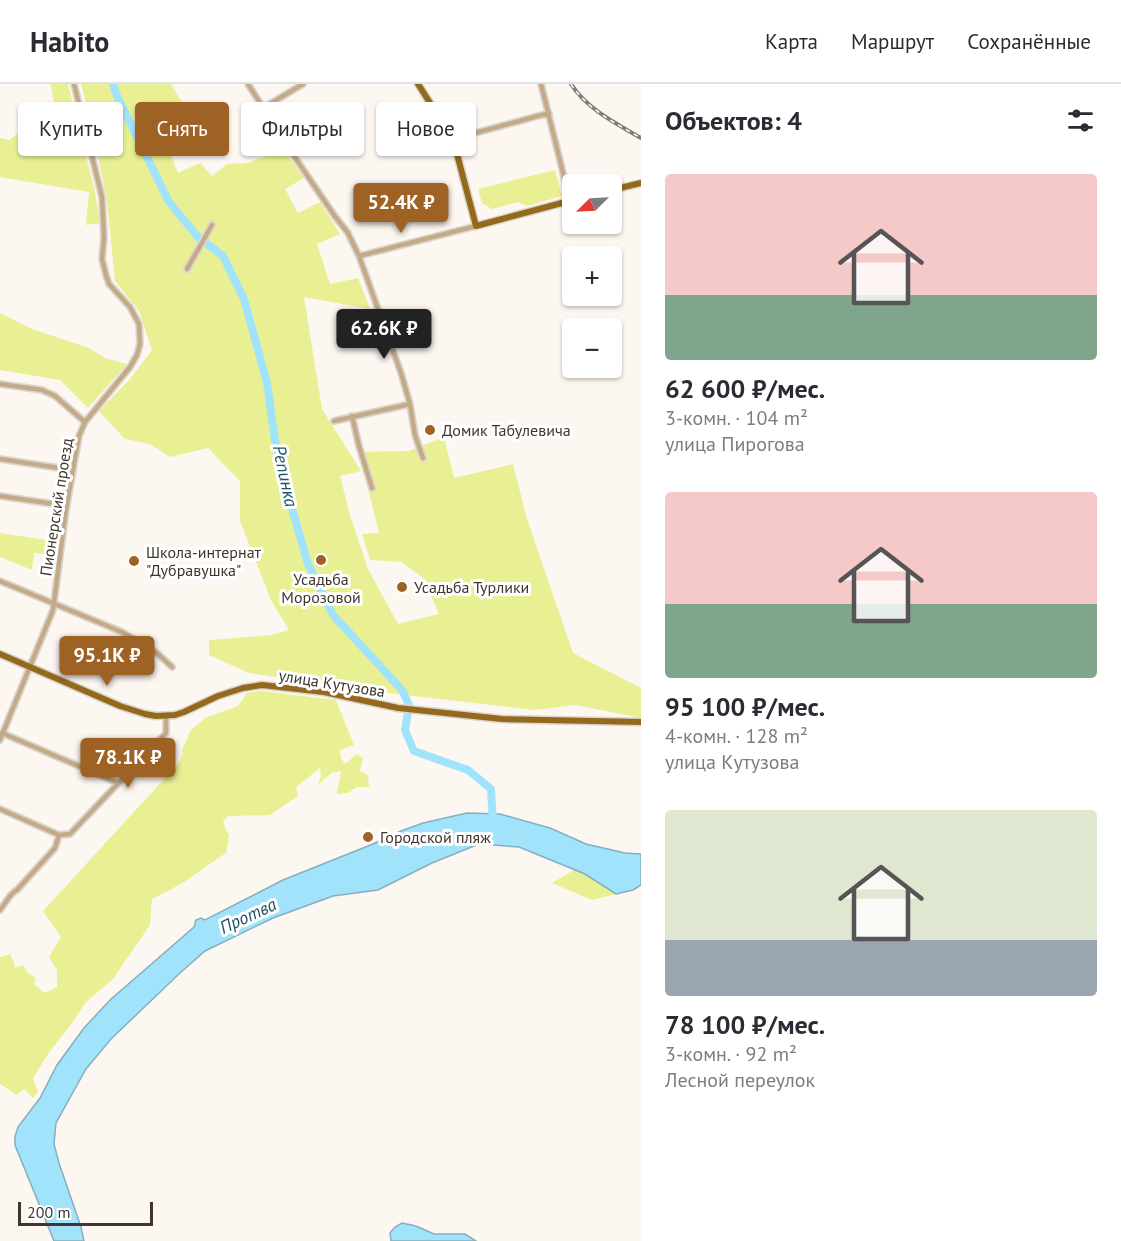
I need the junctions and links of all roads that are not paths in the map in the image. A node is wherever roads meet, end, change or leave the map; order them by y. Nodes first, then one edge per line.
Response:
1 (74, 84) edge
2 (248, 84) edge
3 (303, 84) edge
4 (418, 84) edge
5 (541, 84) edge
6 (258, 102) edge
7 (272, 102) edge
8 (429, 102) edge
9 (549, 113) junction
10 (476, 134) edge
11 (294, 156) edge
12 (457, 156) edge
13 (565, 174) edge
14 (641, 183) edge
15 (622, 188) edge
16 (562, 203) edge
17 (212, 225) dead end
18 (476, 226) junction
19 (359, 256) junction
20 (187, 269) dead end
21 (0, 384) edge
22 (410, 404) junction
23 (352, 416) junction
24 (334, 421) dead end
25 (85, 422) junction
26 (423, 458) dead end
27 (0, 459) edge
28 (72, 470) junction
29 (372, 488) dead end
30 (0, 496) edge
31 (67, 506) junction
32 (0, 581) edge
33 (54, 603) junction
34 (0, 654) edge
35 (31, 667) junction
36 (172, 667) dead end
37 (166, 716) junction
38 (641, 722) edge
39 (1, 733) edge
40 (0, 740) edge
41 (118, 783) junction
42 (0, 809) edge
43 (59, 835) junction
44 (0, 910) edge

1 - 25 street, Пионерский проезд
2 - 6 street
3 - 7 street
4 - 8 main road
5 - 9 street
9 - 10 street
9 - 13 street
11 - 19 street
12 - 18 main road
14 - 15 main road
16 - 18 main road
17 - 20 street
18 - 19 street
19 - 22 street
21 - 25 street
22 - 23 street
22 - 26 street
23 - 24 street
23 - 29 street
25 - 28 street, Пионерский проезд
27 - 28 street
28 - 31 street, Пионерский проезд
30 - 31 street
31 - 33 street, Пионерский проезд
32 - 33 street
33 - 35 street, Пионерский проезд
33 - 36 street
34 - 35 main road, улица Кутузова
35 - 37 main road, улица Кутузова
35 - 39 street, Пионерский проезд
37 - 38 main road, улица Кутузова
37 - 41 street
39 - 40 street, Пионерский проезд
39 - 41 street
41 - 43 street
42 - 43 street
43 - 44 street

